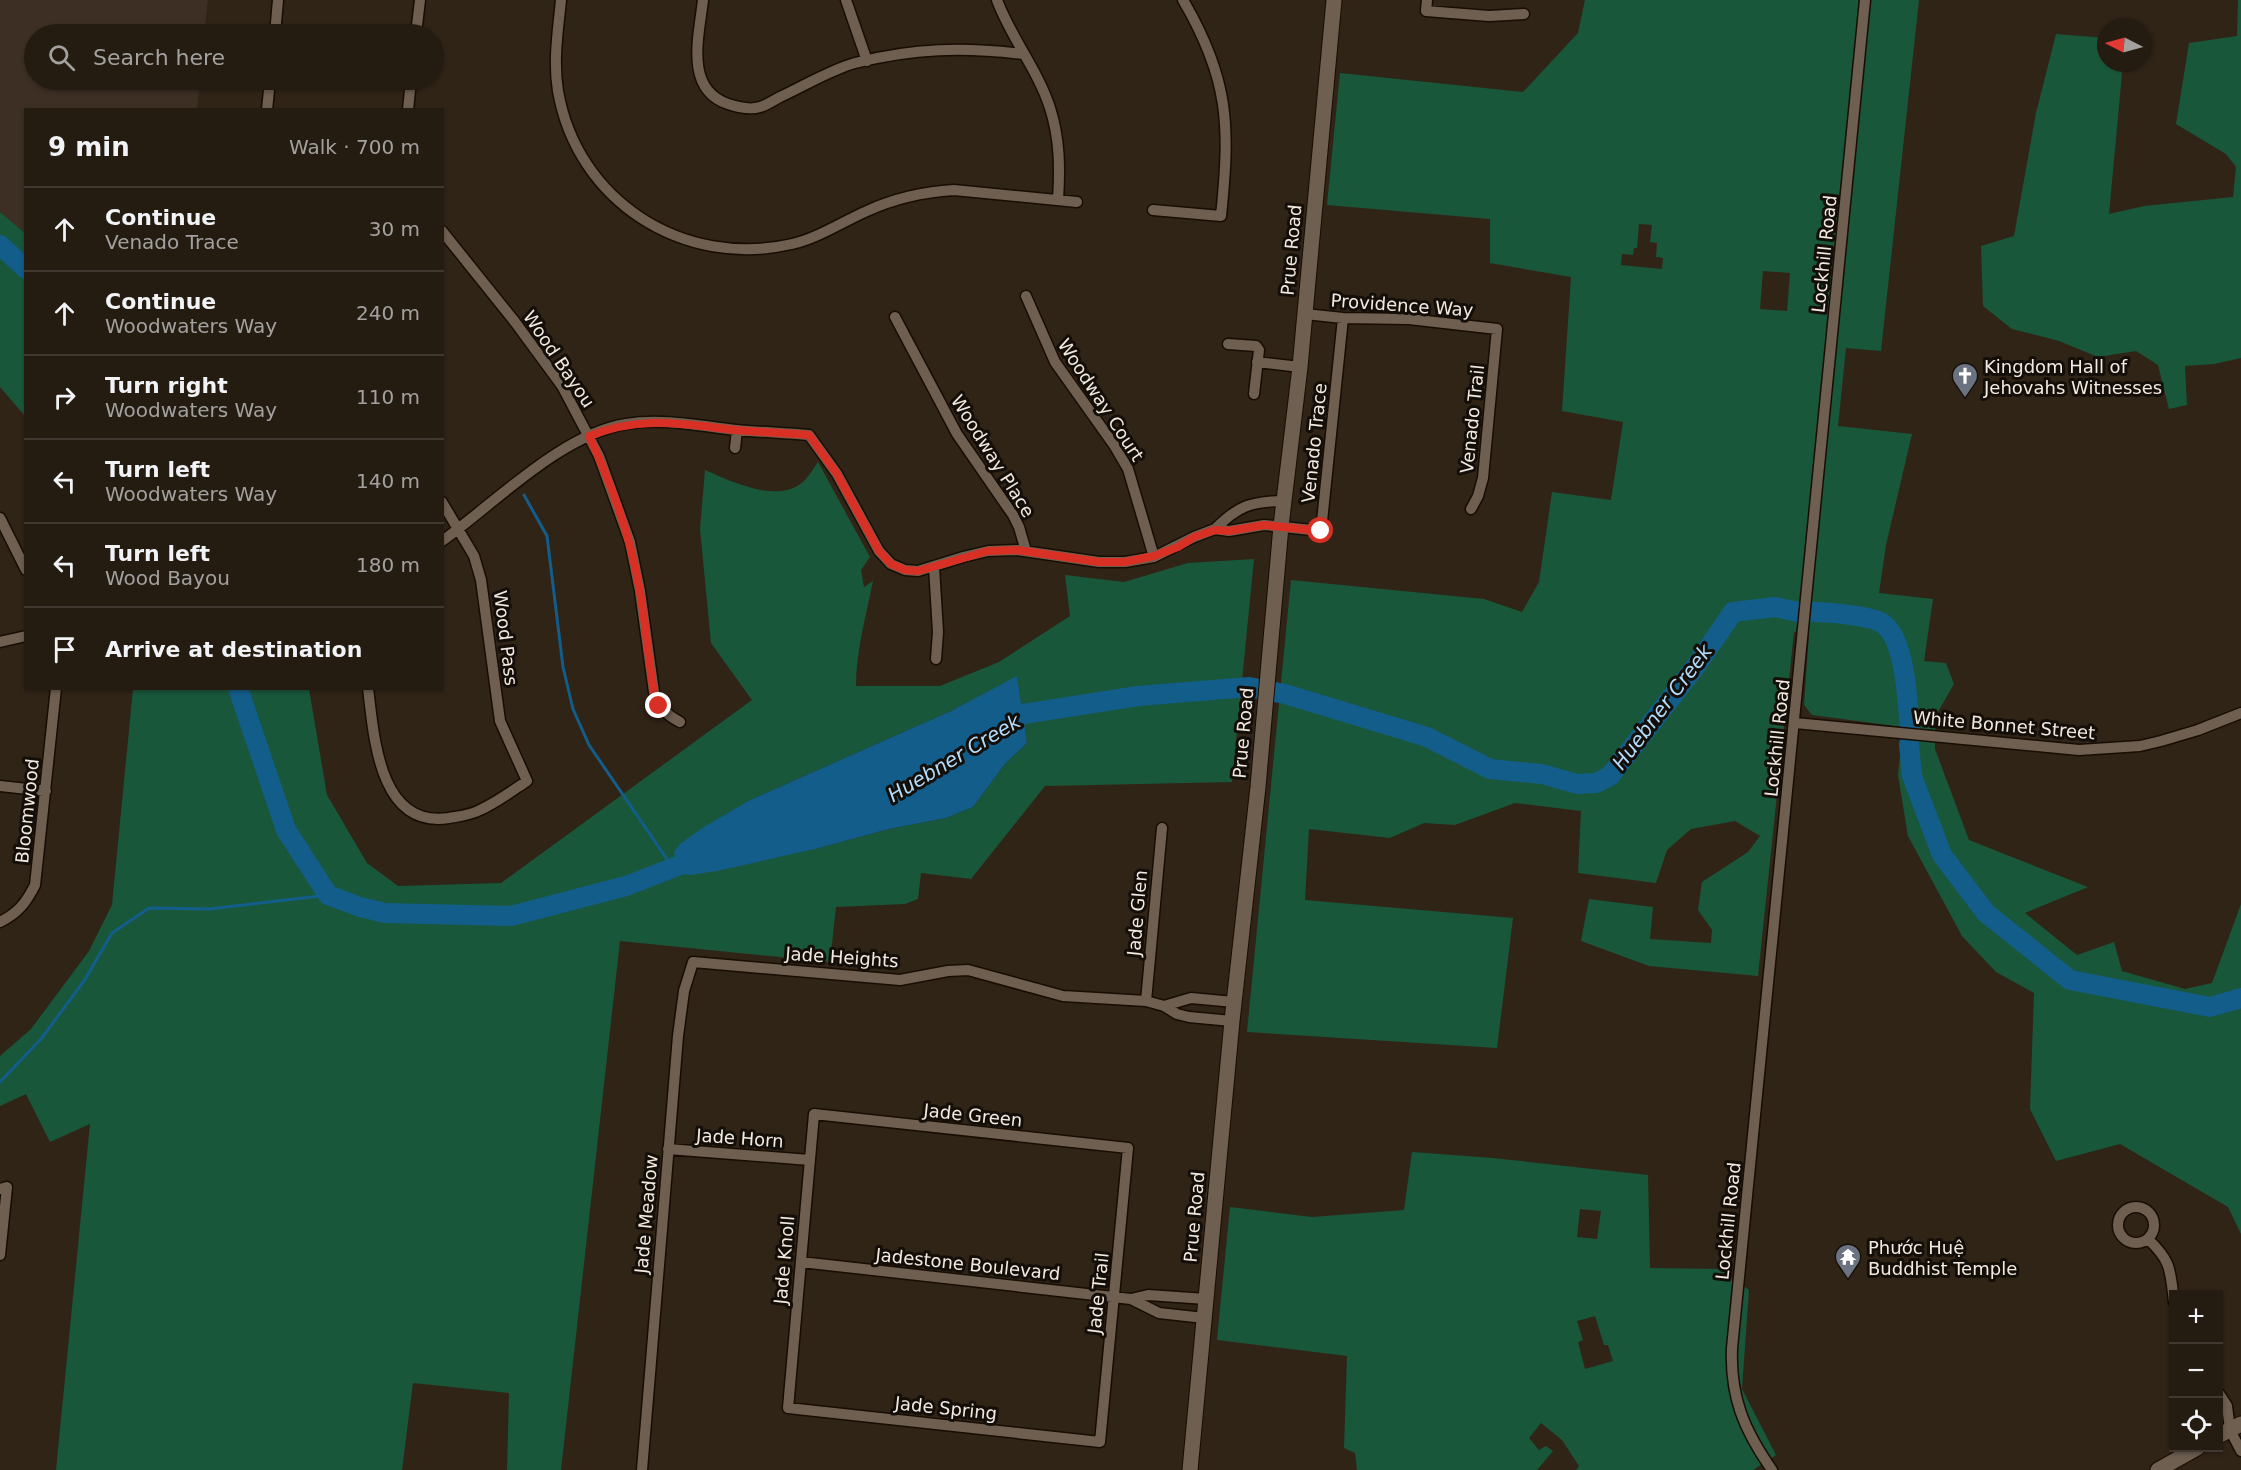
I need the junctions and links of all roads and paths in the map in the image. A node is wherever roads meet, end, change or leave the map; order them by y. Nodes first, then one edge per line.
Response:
1 (278, 0) edge
2 (420, 0) edge
3 (561, 0) edge
4 (703, 0) edge
5 (846, 0) edge
6 (997, 0) edge
7 (1183, 0) edge
8 (1334, 0) edge
9 (1865, 0) edge
10 (1427, 6) edge
11 (1524, 14) dead end
12 (276, 24) edge
13 (417, 24) edge
14 (1023, 54) junction
15 (867, 61) junction
16 (269, 90) edge
17 (410, 90) edge
18 (267, 108) edge
19 (408, 108) edge
20 (1058, 200) junction
21 (1077, 202) dead end
22 (1153, 210) dead end
23 (444, 233) edge
24 (1026, 296) dead end
25 (1305, 314) junction
26 (895, 317) dead end
27 (1343, 318) junction
28 (1497, 329) joint
29 (1228, 344) dead end
30 (1257, 363) junction
31 (1300, 367) junction
32 (1254, 394) dead end
33 (737, 430) junction
34 (589, 436) junction
35 (735, 448) dead end
36 (1285, 501) junction
37 (444, 505) edge
38 (1245, 507) junction
39 (1471, 509) dead end
40 (0, 518) edge
41 (1281, 526) junction
42 (1248, 527) junction
43 (459, 529) junction
44 (1215, 530) junction
45 (444, 540) edge
46 (1026, 551) junction
47 (1154, 556) junction
48 (24, 566) edge
49 (934, 567) junction
50 (24, 636) edge
51 (0, 642) edge
52 (936, 659) dead end
53 (56, 690) edge
54 (368, 690) edge
55 (2241, 713) edge
56 (680, 722) dead end
57 (1795, 723) junction
58 (0, 786) edge
59 (46, 791) junction
60 (1162, 828) dead end
61 (0, 922) edge
62 (693, 962) joint
63 (1199, 999) junction
64 (1146, 1001) junction
65 (1234, 1002) junction
66 (1164, 1006) junction
67 (1197, 1018) junction
68 (1232, 1021) junction
69 (813, 1114) joint
70 (1128, 1148) joint
71 (668, 1149) junction
72 (810, 1160) junction
73 (3, 1188) edge
74 (2148, 1239) dead end
75 (0, 1255) edge
76 (801, 1262) junction
77 (2173, 1290) edge
78 (1169, 1296) junction
79 (1114, 1297) junction
80 (1131, 1299) junction
81 (1206, 1299) junction
82 (1167, 1314) junction
83 (1204, 1318) junction
84 (2222, 1398) edge
85 (788, 1408) joint
86 (2227, 1429) edge
87 (1100, 1442) joint
88 (2241, 1451) edge
89 (2190, 1452) edge
90 (642, 1470) edge
91 (1190, 1470) edge
92 (1772, 1470) edge
93 (2158, 1470) edge

1 - 12 street
2 - 13 street
3 - 20 street
4 - 15 street
5 - 15 street
6 - 14 street
7 - 22 street
8 - 25 main road, Prue Road
9 - 57 street, Lockhill Road
10 - 11 street
14 - 15 street
14 - 20 street
16 - 18 street
17 - 19 street
20 - 21 street
23 - 34 street, Wood Bayou
24 - 47 street, Woodway Court
25 - 27 street, Providence Way
25 - 31 main road, Prue Road
26 - 46 street, Woodway Place
27 - 28 street, Providence Way
27 - 41 street, Venado Trace
28 - 39 street, Venado Trail
29 - 30 street
30 - 31 street
30 - 32 street
31 - 36 main road, Prue Road
33 - 34 street
33 - 35 street
33 - 49 street
34 - 43 street
34 - 56 street, Wood Bayou
36 - 38 street
36 - 41 main road, Prue Road
37 - 43 street, Wood Pass
38 - 42 street
38 - 44 street
40 - 48 street
41 - 42 street
41 - 65 main road, Prue Road
42 - 44 street
43 - 45 street
43 - 54 street, Wood Pass
44 - 47 street
46 - 47 street
46 - 49 street
49 - 52 street
50 - 51 street
53 - 59 street, Bloomwood
55 - 57 street, White Bonnet Street
57 - 92 street, Lockhill Road
58 - 59 street
59 - 61 street, Bloomwood
60 - 64 street, Jade Glen
62 - 64 street, Jade Heights
62 - 71 street, Jade Meadow
63 - 65 street, Jade Heights
63 - 66 street, Jade Heights
63 - 67 street
64 - 66 street, Jade Heights
65 - 68 main road, Prue Road
66 - 67 street, Jade Heights
67 - 68 street, Jade Heights
68 - 81 main road, Prue Road
69 - 70 street, Jade Green
69 - 72 street, Jade Knoll
70 - 79 street, Jade Trail
71 - 72 street, Jade Horn
71 - 90 street, Jade Meadow
72 - 76 street, Jade Knoll
73 - 75 street
74 - 77 street
76 - 79 street, Jadestone Boulevard
76 - 85 street, Jade Knoll
78 - 80 street, Jadestone Boulevard
78 - 81 street, Jadestone Boulevard
78 - 82 street
79 - 80 street, Jadestone Boulevard
79 - 87 street, Jade Trail
80 - 82 street, Jadestone Boulevard
81 - 83 main road, Prue Road
82 - 83 street, Jadestone Boulevard
83 - 91 main road, Prue Road
84 - 86 street
85 - 87 street, Jade Spring
86 - 88 street
89 - 93 main road

